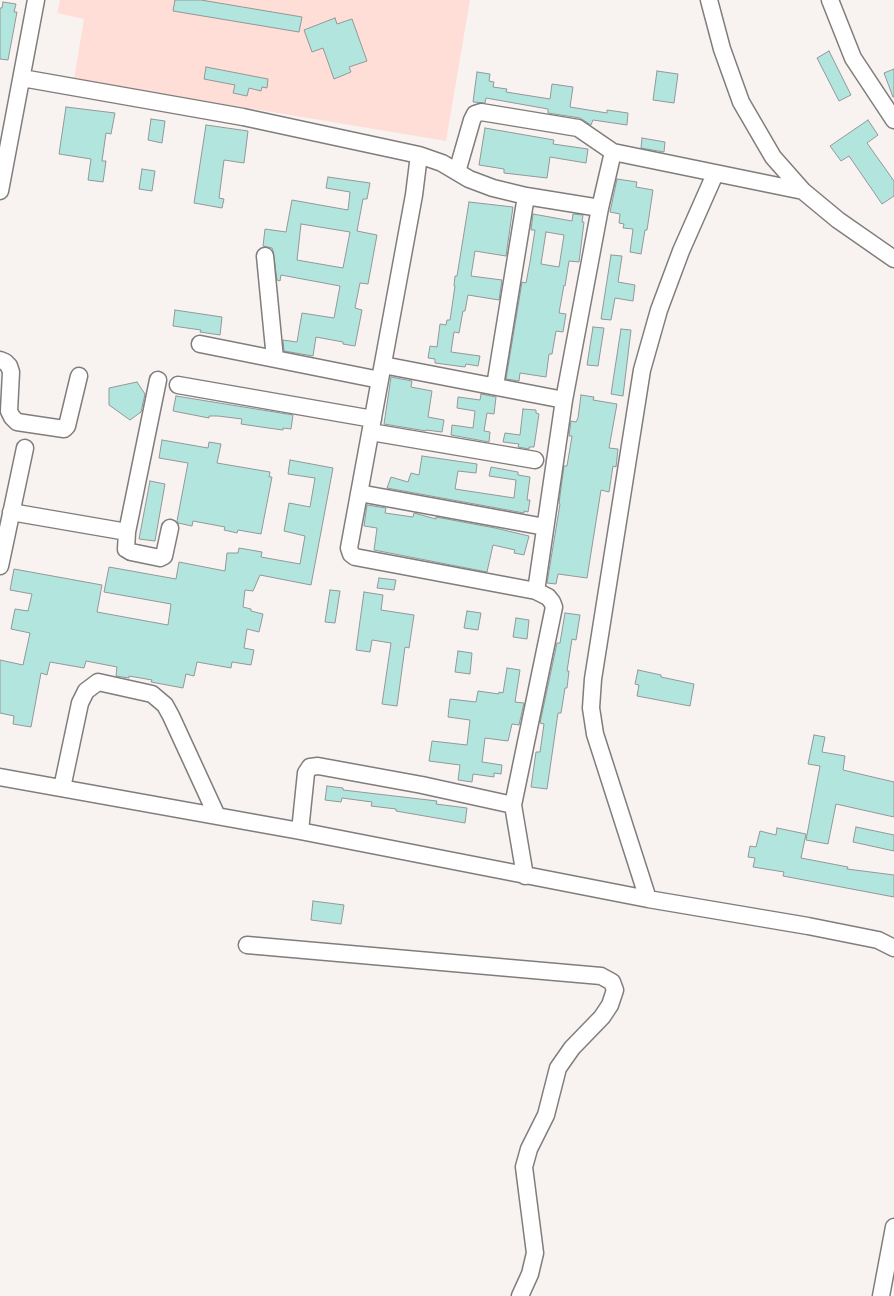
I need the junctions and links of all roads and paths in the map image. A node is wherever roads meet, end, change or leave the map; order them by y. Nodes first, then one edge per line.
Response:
1 (36, 0) edge
2 (710, 0) edge
3 (830, 0) edge
4 (22, 78) junction
5 (894, 120) edge
6 (613, 152) junction
7 (419, 155) junction
8 (457, 172) junction
9 (715, 174) junction
10 (0, 191) edge
11 (803, 191) junction
12 (526, 196) junction
13 (600, 208) junction
14 (892, 252) edge
15 (265, 256) dead end
16 (200, 344) dead end
17 (275, 359) junction
18 (0, 360) edge
19 (382, 372) junction
20 (79, 376) dead end
21 (158, 380) dead end
22 (178, 385) dead end
23 (495, 386) junction
24 (564, 400) junction
25 (372, 426) junction
26 (25, 448) dead end
27 (535, 460) dead end
28 (359, 493) junction
29 (11, 512) junction
30 (545, 527) junction
31 (170, 528) dead end
32 (127, 532) junction
33 (0, 566) edge
34 (536, 591) junction
35 (0, 777) edge
36 (62, 788) junction
37 (513, 805) junction
38 (217, 816) junction
39 (300, 831) junction
40 (525, 876) junction
41 (648, 899) junction
42 (886, 938) edge
43 (247, 945) dead end
44 (894, 948) edge
45 (894, 1227) edge
46 (520, 1296) edge
47 (881, 1296) edge

1 - 4 street
2 - 11 street
3 - 5 street
4 - 7 street
4 - 10 street
6 - 8 street
6 - 9 street
6 - 13 street
7 - 8 street
7 - 19 street
8 - 12 street
9 - 11 street
9 - 41 street
11 - 14 street
12 - 13 street
12 - 23 street
13 - 24 street
15 - 17 street
16 - 17 street
17 - 19 street
18 - 20 street
19 - 23 street
19 - 25 street
21 - 32 street
22 - 25 street
23 - 24 street
24 - 30 street
25 - 27 street
25 - 28 street
26 - 29 street
28 - 30 street
28 - 34 street
29 - 32 street
29 - 33 street
30 - 34 street
31 - 32 street
34 - 37 street
35 - 36 street
36 - 38 street
36 - 38 street
37 - 39 street
37 - 40 street
38 - 39 street
39 - 40 street
40 - 41 street
41 - 42 street
42 - 44 street
43 - 46 street
45 - 47 street

